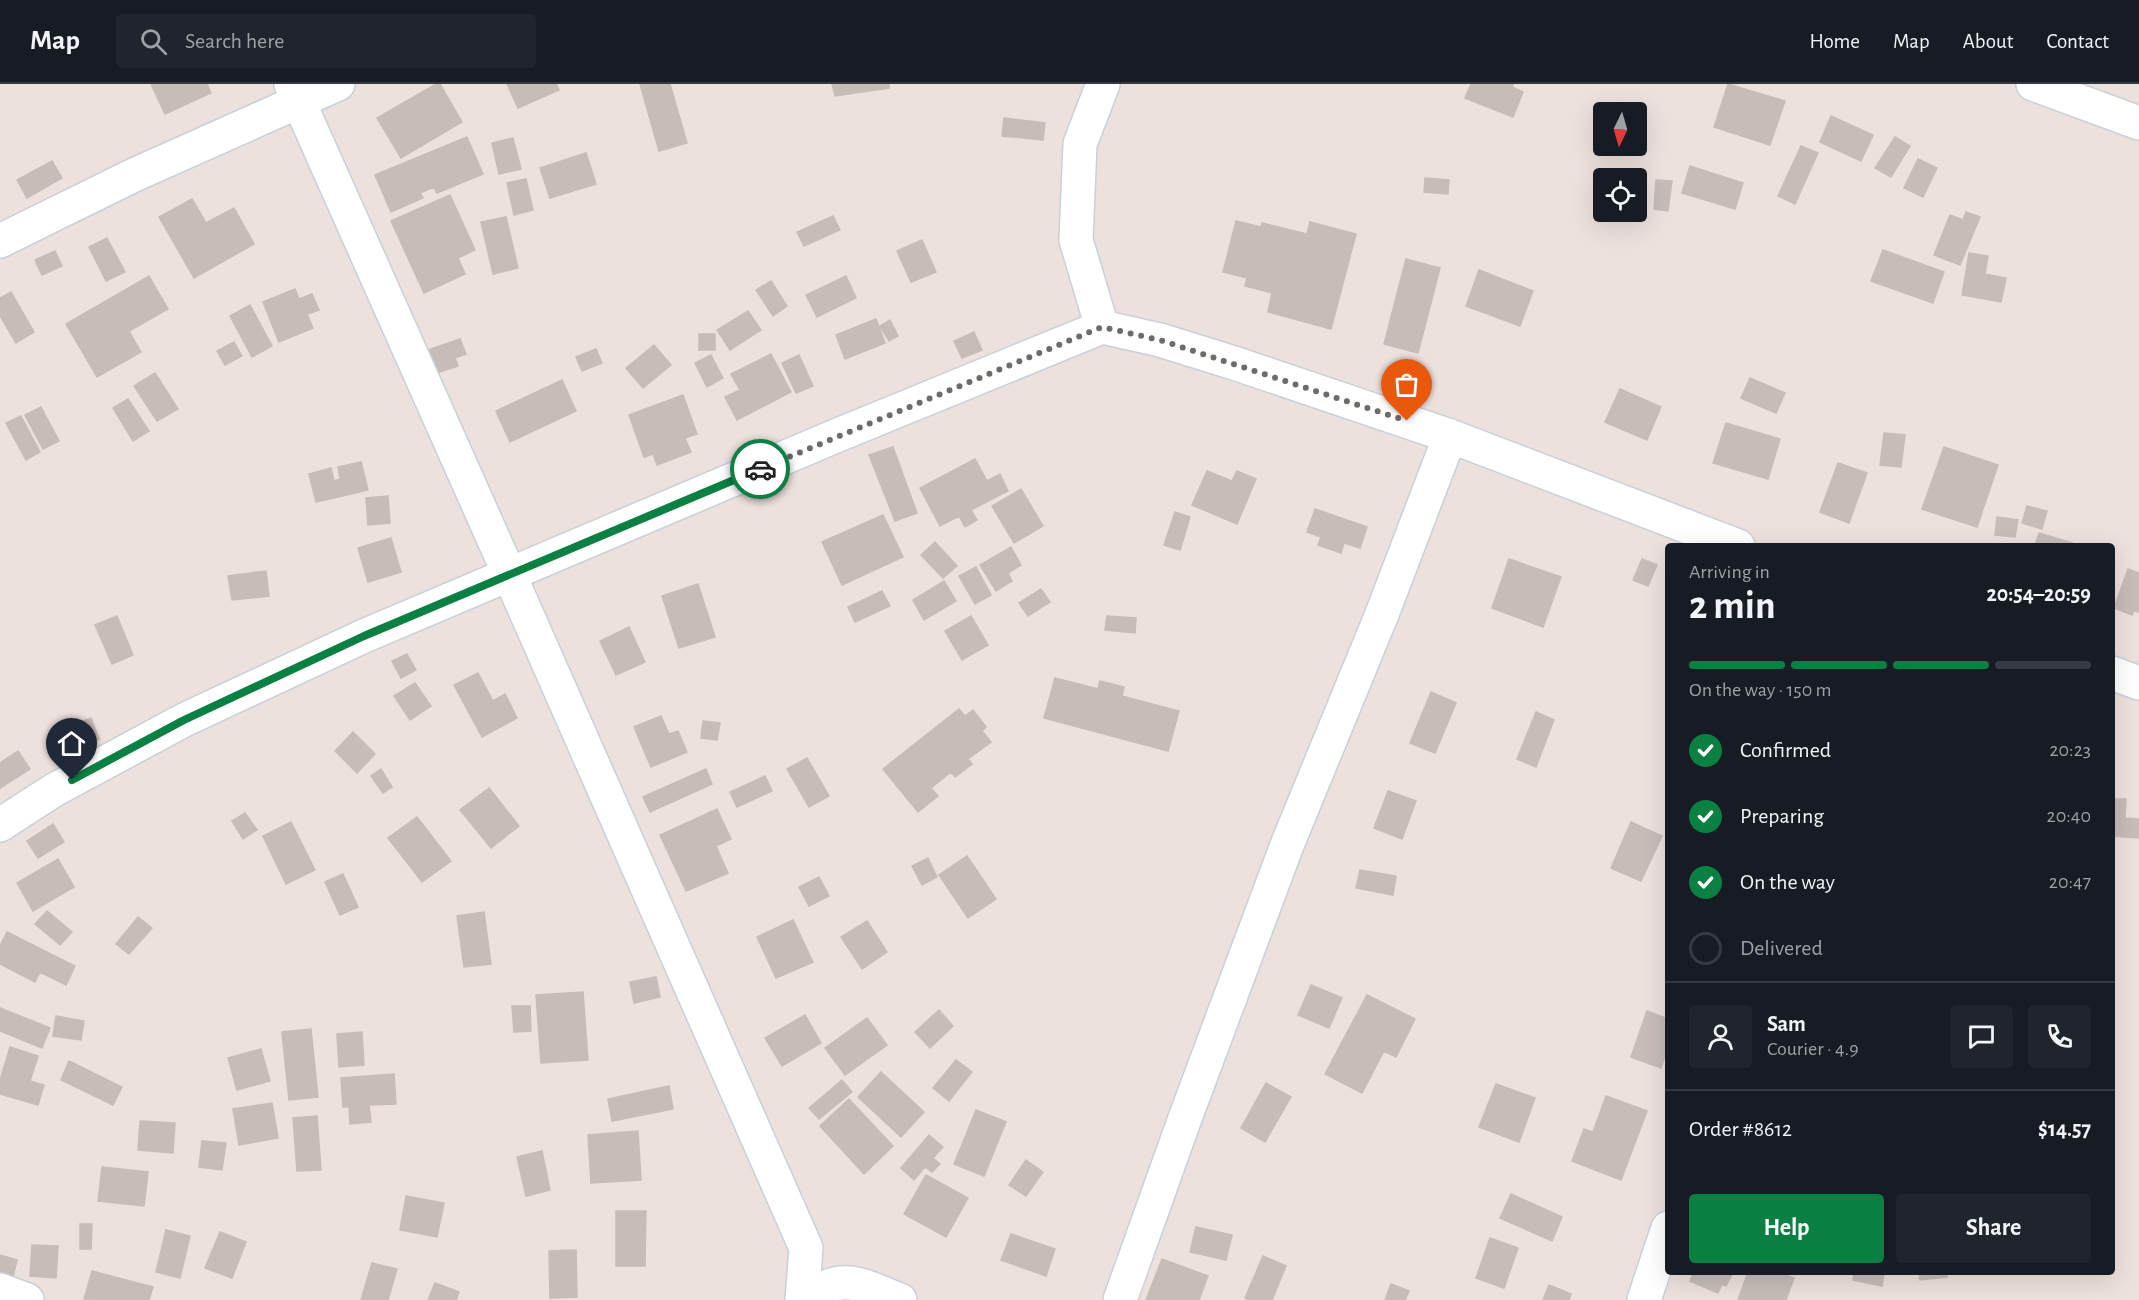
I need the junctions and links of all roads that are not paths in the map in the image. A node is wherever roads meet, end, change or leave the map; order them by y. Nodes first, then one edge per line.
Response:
1 (338, 84) edge
2 (1103, 84) edge
3 (2033, 84) edge
4 (295, 93) edge
5 (2131, 114) edge
6 (0, 242) edge
7 (1102, 327) junction
8 (1450, 436) junction
9 (1730, 543) edge
10 (510, 576) junction
11 (2115, 674) edge
12 (2139, 683) edge
13 (0, 825) edge
14 (1665, 1237) edge
15 (806, 1248) junction
16 (850, 1282) junction
17 (0, 1290) edge
18 (27, 1300) edge
19 (802, 1300) edge
20 (810, 1300) edge
21 (900, 1300) edge
22 (1120, 1300) edge
23 (1644, 1300) edge

1 - 4 street
2 - 7 street
3 - 5 street
4 - 6 street
4 - 10 street
7 - 8 street
7 - 10 street
8 - 9 street
8 - 22 street
10 - 13 street
10 - 15 street
11 - 12 street
14 - 23 street
15 - 16 street
15 - 19 street
16 - 20 street
16 - 21 street
17 - 18 street

